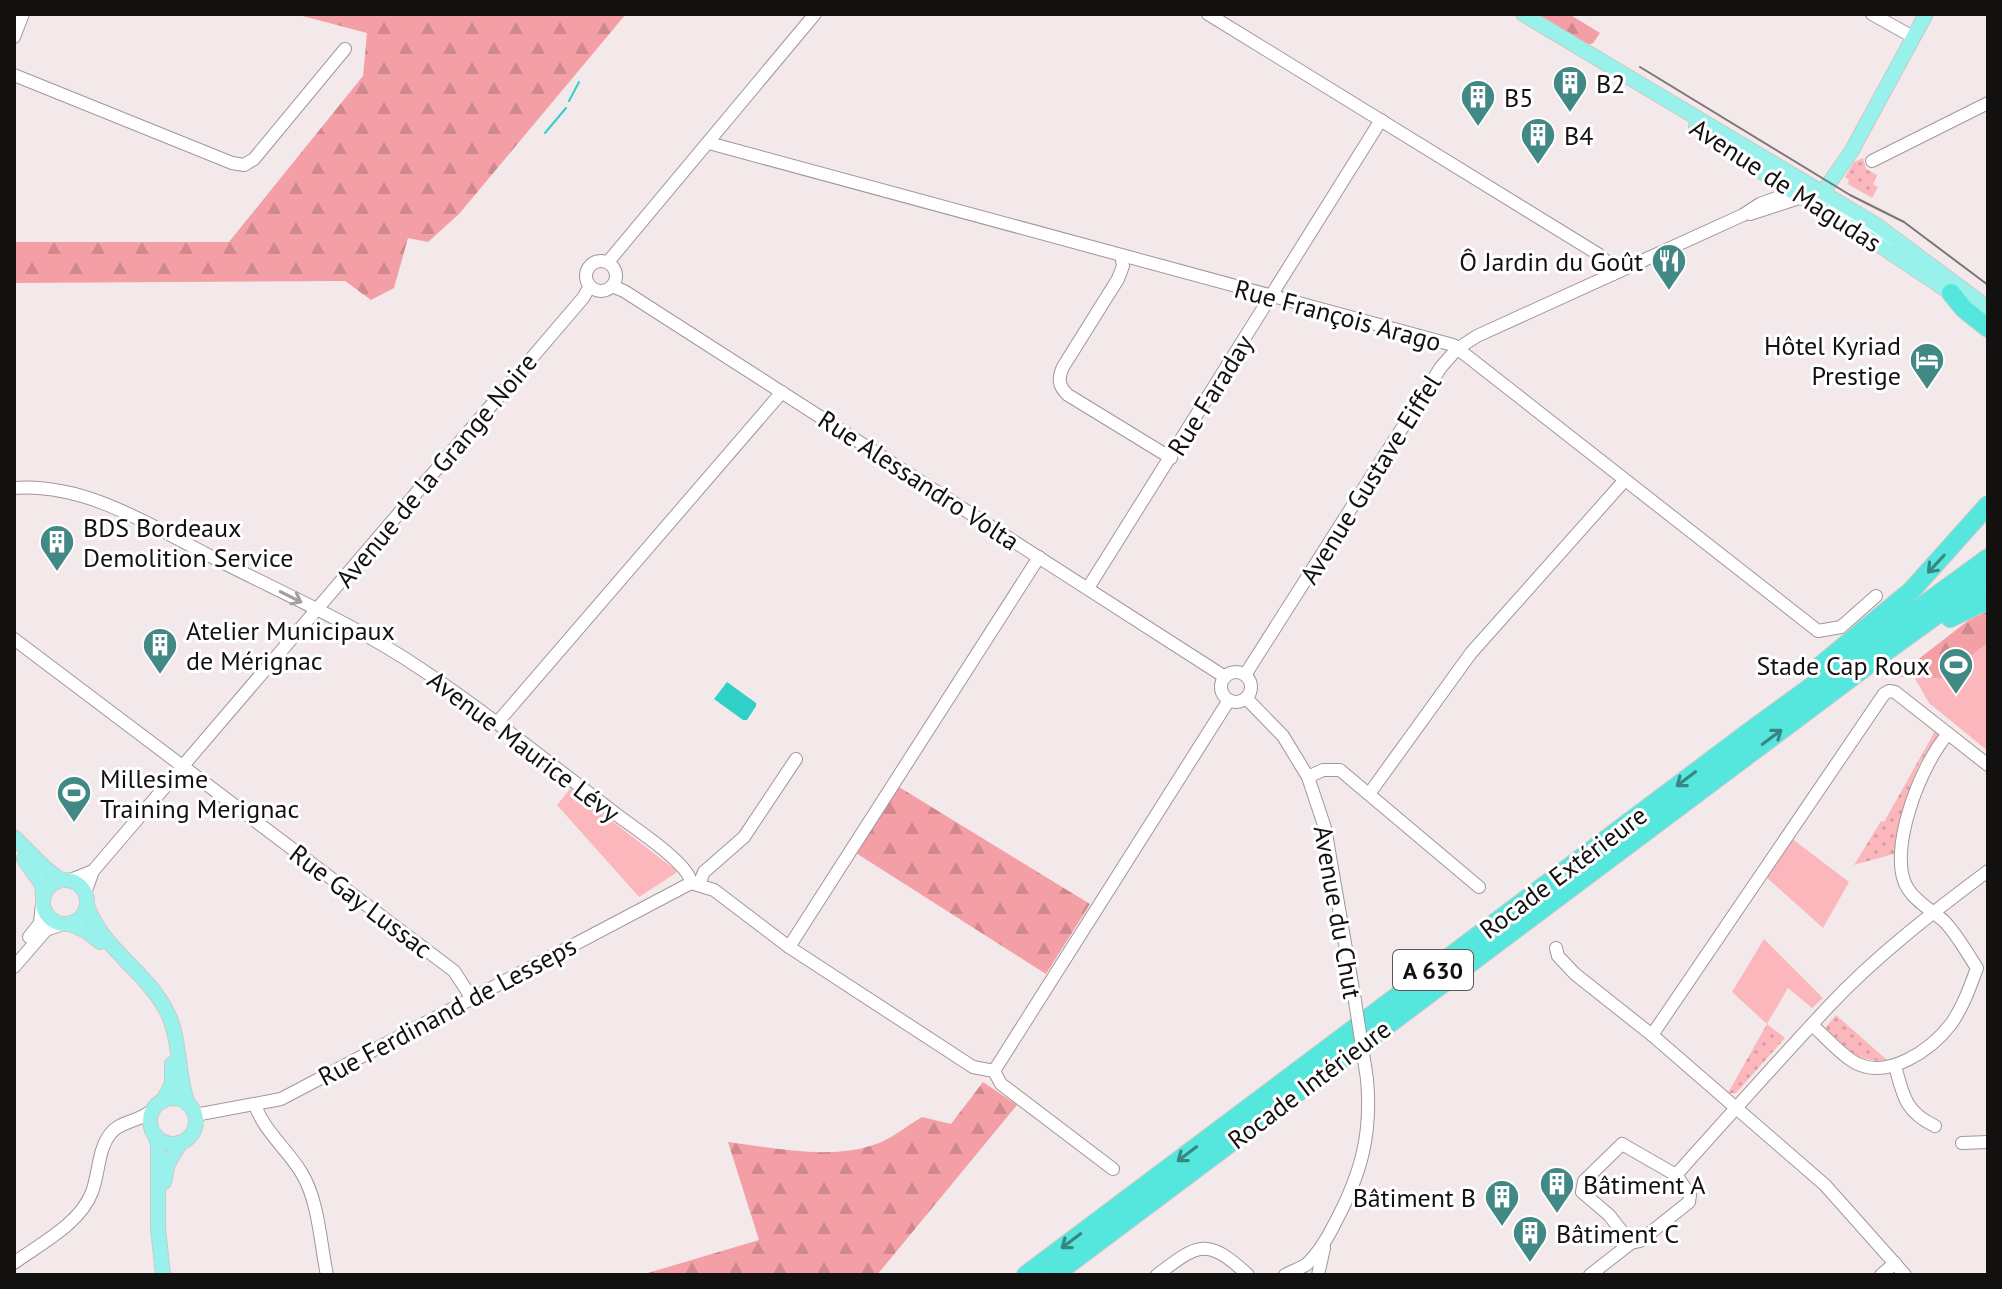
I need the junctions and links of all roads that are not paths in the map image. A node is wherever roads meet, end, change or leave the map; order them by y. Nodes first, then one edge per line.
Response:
1 (23, 14) edge
2 (815, 14) edge
3 (1208, 14) edge
4 (1523, 14) edge
5 (1872, 14) edge
6 (1926, 14) edge
7 (14, 37) edge
8 (1913, 37) junction
9 (345, 49) dead end
10 (1583, 51) junction
11 (14, 75) edge
12 (1988, 103) edge
13 (1381, 120) junction
14 (709, 143) junction
15 (1721, 144) junction
16 (1872, 161) dead end
17 (1759, 171) junction
18 (1808, 192) junction
19 (1760, 204) junction
20 (1743, 215) junction
21 (1121, 255) junction
22 (608, 262) junction
23 (1613, 274) junction
24 (590, 286) junction
25 (612, 286) junction
26 (1951, 293) junction
27 (1271, 296) junction
28 (1988, 308) edge
29 (1988, 321) edge
30 (1988, 328) edge
31 (1457, 349) junction
32 (782, 392) junction
33 (1171, 458) junction
34 (1624, 481) junction
35 (14, 488) edge
36 (1988, 505) edge
37 (1039, 557) junction
38 (1988, 558) edge
39 (1988, 578) edge
40 (1088, 588) junction
41 (1876, 596) dead end
42 (1988, 600) edge
43 (317, 610) junction
44 (14, 639) edge
45 (1892, 647) junction
46 (1245, 675) junction
47 (1225, 677) junction
48 (1246, 698) junction
49 (1229, 700) junction
50 (497, 723) junction
51 (1749, 732) junction
52 (1948, 734) junction
53 (796, 759) dead end
54 (1988, 765) edge
55 (183, 766) junction
56 (1308, 777) junction
57 (1369, 794) junction
58 (14, 837) edge
59 (14, 849) edge
60 (93, 871) junction
61 (1988, 871) edge
62 (65, 880) junction
63 (695, 884) junction
64 (1479, 887) dead end
65 (86, 899) junction
66 (42, 900) junction
67 (1932, 912) junction
68 (66, 924) junction
69 (789, 947) junction
70 (1556, 948) dead end
71 (14, 955) edge
72 (1983, 964) edge
73 (14, 967) edge
74 (471, 997) junction
75 (1812, 1025) junction
76 (1652, 1035) junction
77 (1895, 1066) junction
78 (994, 1071) junction
79 (158, 1105) junction
80 (255, 1105) junction
81 (1737, 1107) junction
82 (191, 1110) junction
83 (131, 1123) junction
84 (1935, 1126) dead end
85 (154, 1133) junction
86 (181, 1142) junction
87 (1988, 1142) edge
88 (1962, 1143) dead end
89 (1113, 1169) dead end
90 (1676, 1175) junction
91 (159, 1196) junction
92 (1327, 1238) junction
93 (1631, 1243) junction
94 (14, 1263) edge
95 (1895, 1263) junction
96 (1291, 1272) edge
97 (163, 1275) edge
98 (327, 1275) edge
99 (1026, 1275) edge
100 (1054, 1275) edge
101 (1157, 1275) edge
102 (1248, 1275) edge
103 (1316, 1275) edge
104 (1590, 1275) edge
105 (1881, 1275) edge
106 (1905, 1275) edge

1 - 7 street
2 - 14 street
3 - 13 street
4 - 10 main road, Avenue de Magudas
5 - 8 street
6 - 8 main road
8 - 18 main road
9 - 11 street
10 - 15 main road, Avenue de Magudas
10 - 18 main road, Avenue de Magudas
12 - 16 street
13 - 23 street
13 - 27 street, Rue Faraday
14 - 21 street, Rue François Arago
14 - 22 street
15 - 17 main road, Avenue de Magudas
15 - 18 main road
17 - 18 main road, Avenue de Magudas
17 - 19 street
18 - 19 street, Avenue Gustave Eiffel
18 - 20 street, Avenue Gustave Eiffel
18 - 26 main road, Avenue de Magudas
18 - 28 main road, Avenue de Magudas
19 - 20 street, Avenue Gustave Eiffel
20 - 23 street, Avenue Gustave Eiffel
21 - 27 street, Rue François Arago
21 - 33 street
22 - 24 street
22 - 25 street
23 - 31 street, Avenue Gustave Eiffel
24 - 25 street
24 - 43 street, Avenue de la Grange Noire
25 - 32 street, Rue Alessandro Volta
26 - 29 main road, Avenue de Magudas
26 - 30 highway
27 - 31 street, Rue François Arago
27 - 33 street, Rue Faraday
31 - 34 street, Rue François Arago
31 - 46 street, Avenue Gustave Eiffel
32 - 37 street, Rue Alessandro Volta
32 - 50 street
33 - 40 street, Rue Faraday
34 - 41 street, Rue François Arago
34 - 57 street
35 -> 43 street, Avenue Maurice Lévy
36 -> 51 highway
37 - 40 street, Rue Alessandro Volta
37 - 69 street
38 - 51 highway, Rocade Extérieure / A 630
39 - 45 highway, Rocade Intérieure / A 630
40 - 47 street, Rue Alessandro Volta
42 - 45 highway
43 - 50 street, Avenue Maurice Lévy
43 - 55 street, Avenue de la Grange Noire
44 - 55 street, Rue Gay Lussac
100 -> 45 highway, Rocade Intérieure / A 630
46 - 47 street
46 - 48 street
47 - 49 street
48 - 49 street
48 - 56 street, Avenue du Chut
49 - 78 street
50 - 63 street, Avenue Maurice Lévy
51 -> 99 highway, Rocade Extérieure / A 630
52 - 54 street
52 - 67 street
52 - 76 street
53 - 63 street
55 - 60 street, Avenue de la Grange Noire
55 - 74 street, Rue Gay Lussac
56 - 57 street
56 - 92 street, Avenue du Chut, bridge
57 - 64 street
58 - 62 main road
59 - 66 main road
60 - 62 street, Avenue de la Grange Noire
60 - 65 street, Avenue de la Grange Noire
61 - 67 street
62 - 65 main road
62 - 66 main road
63 - 69 street, Avenue Maurice Lévy
63 - 74 street, Rue Ferdinand de Lesseps
65 - 68 main road
65 - 82 main road
66 - 68 main road
66 - 71 street
67 - 72 street
67 - 75 street
68 - 73 street
68 - 79 main road
69 - 78 street, Avenue Maurice Lévy
70 - 76 street
72 - 77 street
74 - 80 street, Rue Ferdinand de Lesseps
75 - 77 street
75 - 81 street
76 - 81 street
77 - 84 street
78 - 89 street
79 - 82 main road
79 - 83 street
79 - 85 main road
80 - 82 street, Rue Ferdinand de Lesseps
80 - 98 street
81 - 90 street
81 - 95 street
82 - 86 main road
83 - 85 street
83 - 94 street
85 - 86 main road
85 - 91 main road
86 - 91 main road
87 - 88 street
90 - 93 street
90 - 93 street
91 - 97 main road
92 - 96 street, Avenue du Chut
92 - 103 street, Avenue du Chut
93 - 104 street
95 - 105 street
95 - 106 street
96 - 103 street
101 - 102 street

